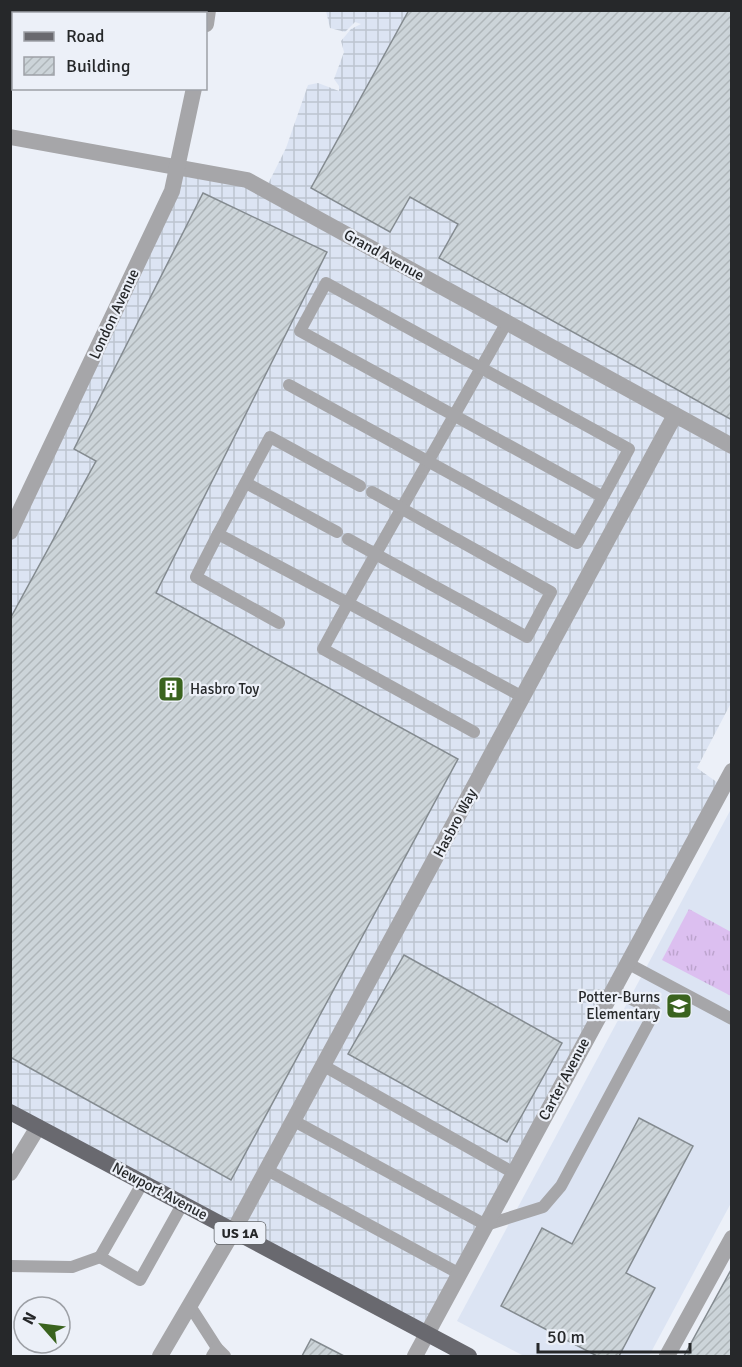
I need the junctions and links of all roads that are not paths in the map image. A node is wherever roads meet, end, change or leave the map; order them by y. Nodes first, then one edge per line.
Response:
1 (194, 90) edge
2 (10, 136) edge
3 (179, 167) junction
4 (507, 322) junction
5 (480, 368) junction
6 (289, 385) dead end
7 (454, 414) junction
8 (675, 416) junction
9 (732, 446) edge
10 (427, 460) junction
11 (246, 483) junction
12 (360, 486) dead end
13 (372, 492) dead end
14 (603, 497) junction
15 (400, 507) junction
16 (10, 532) edge
17 (218, 534) junction
18 (375, 554) junction
19 (348, 603) junction
20 (279, 623) dead end
21 (524, 697) junction
22 (474, 732) dead end
23 (732, 771) edge
24 (627, 963) junction
25 (612, 990) junction
26 (732, 1018) edge
27 (324, 1066) junction
28 (10, 1112) edge
29 (294, 1121) junction
30 (38, 1126) junction
31 (267, 1170) junction
32 (10, 1173) edge
33 (514, 1173) junction
34 (143, 1182) junction
35 (183, 1203) junction
36 (486, 1225) junction
37 (234, 1230) junction
38 (732, 1238) edge
39 (100, 1257) junction
40 (10, 1266) edge
41 (460, 1274) junction
42 (190, 1306) junction
43 (428, 1335) junction
44 (218, 1353) edge
45 (160, 1356) edge
46 (416, 1356) edge
47 (469, 1356) edge
48 (667, 1356) edge

1 - 3 street, London Avenue
2 - 3 street, Grand Avenue
3 - 4 street, Grand Avenue
3 - 16 street, London Avenue
4 - 5 lane
4 - 8 street, Grand Avenue
5 - 7 lane
5 - 7 lane
5 - 14 lane
6 - 10 lane
7 - 10 lane
7 - 14 lane
8 - 9 street, Grand Avenue
8 - 21 street, Hasbro Way
10 - 14 lane
10 - 15 lane
11 - 12 lane
11 - 17 lane
11 - 18 lane
13 - 15 lane
15 - 18 lane
15 - 18 lane
17 - 19 lane
17 - 20 lane
18 - 19 lane
19 - 21 lane
19 - 22 lane
21 - 27 street, Hasbro Way
23 - 24 street, Carter Avenue
24 - 25 street, Carter Avenue
24 - 26 lane
25 - 33 street, Carter Avenue
25 - 36 lane
27 - 29 street, Hasbro Way
27 - 33 lane
28 - 30 main road, Newport Avenue / US 1A
29 - 31 street, Hasbro Way
29 - 36 lane
30 - 32 street
30 - 34 main road, Newport Avenue / US 1A
31 - 37 street, Hasbro Way
31 - 41 lane
33 - 36 street, Carter Avenue
34 - 35 main road, Newport Avenue / US 1A
34 - 39 lane
35 - 37 main road, Newport Avenue / US 1A
35 - 39 lane
36 - 41 street, Carter Avenue
37 - 42 street, Hasbro Way
37 - 43 main road, Newport Avenue / US 1A
38 - 48 street
39 - 40 lane
41 - 43 street, Carter Avenue
42 - 44 lane
42 - 45 street, Hasbro Way
43 - 46 street, Carter Avenue
43 - 47 main road, Newport Avenue / US 1A

